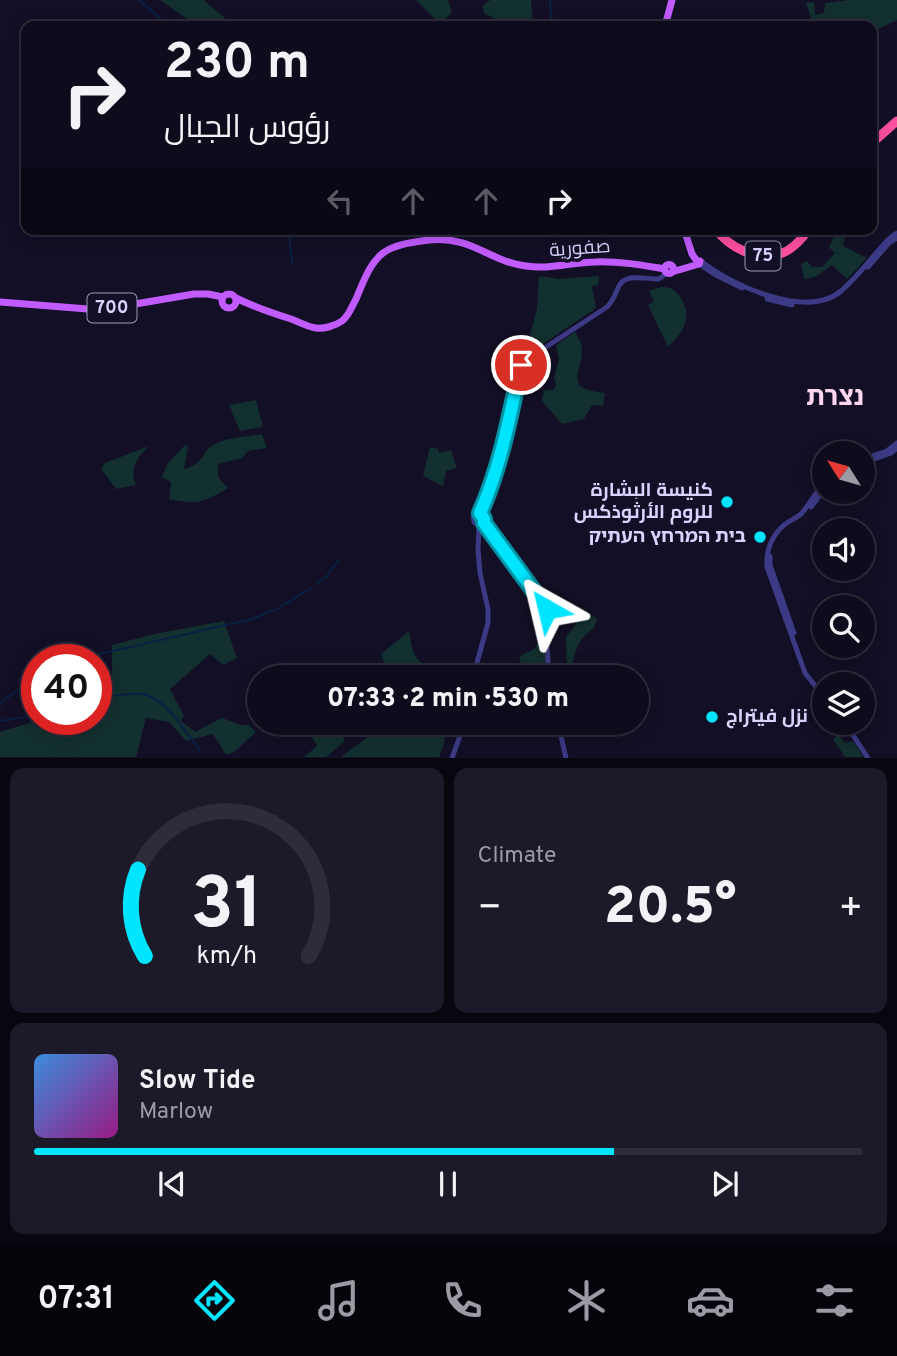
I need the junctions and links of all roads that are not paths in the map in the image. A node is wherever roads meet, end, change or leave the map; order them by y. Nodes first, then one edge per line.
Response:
1 (672, 0) edge
2 (666, 21) edge
3 (897, 122) edge
4 (877, 139) edge
5 (688, 235) edge
6 (720, 235) edge
7 (805, 235) edge
8 (897, 235) edge
9 (699, 262) junction
10 (687, 268) junction
11 (669, 270) junction
12 (223, 300) junction
13 (236, 302) junction
14 (0, 304) edge
15 (533, 354) junction
16 (521, 365) junction
17 (897, 445) edge
18 (875, 456) edge
19 (812, 498) edge
20 (813, 504) edge
21 (482, 525) junction
22 (768, 557) junction
23 (476, 665) edge
24 (548, 665) edge
25 (812, 675) edge
26 (812, 683) edge
27 (460, 735) edge
28 (561, 735) edge
29 (856, 735) edge
30 (452, 758) edge
31 (566, 758) edge
32 (870, 758) edge

1 - 2 main road
3 - 4 highway
5 - 9 main road
6 - 7 highway, 75
8 - 9 street
9 - 10 main road, صفورية
9 - 10 main road
10 - 11 main road, صفورية / 700
11 - 13 main road, صفورية / 700
11 - 15 street
12 - 13 main road, 700
12 - 13 main road, 700
12 - 14 main road, 700
15 - 16 street
15 - 16 street
16 - 21 street
17 - 18 street
19 - 22 street
20 - 22 street
21 - 23 street
21 - 24 street
22 - 25 street
22 - 26 street
27 - 30 street
28 - 31 street
29 - 32 street

